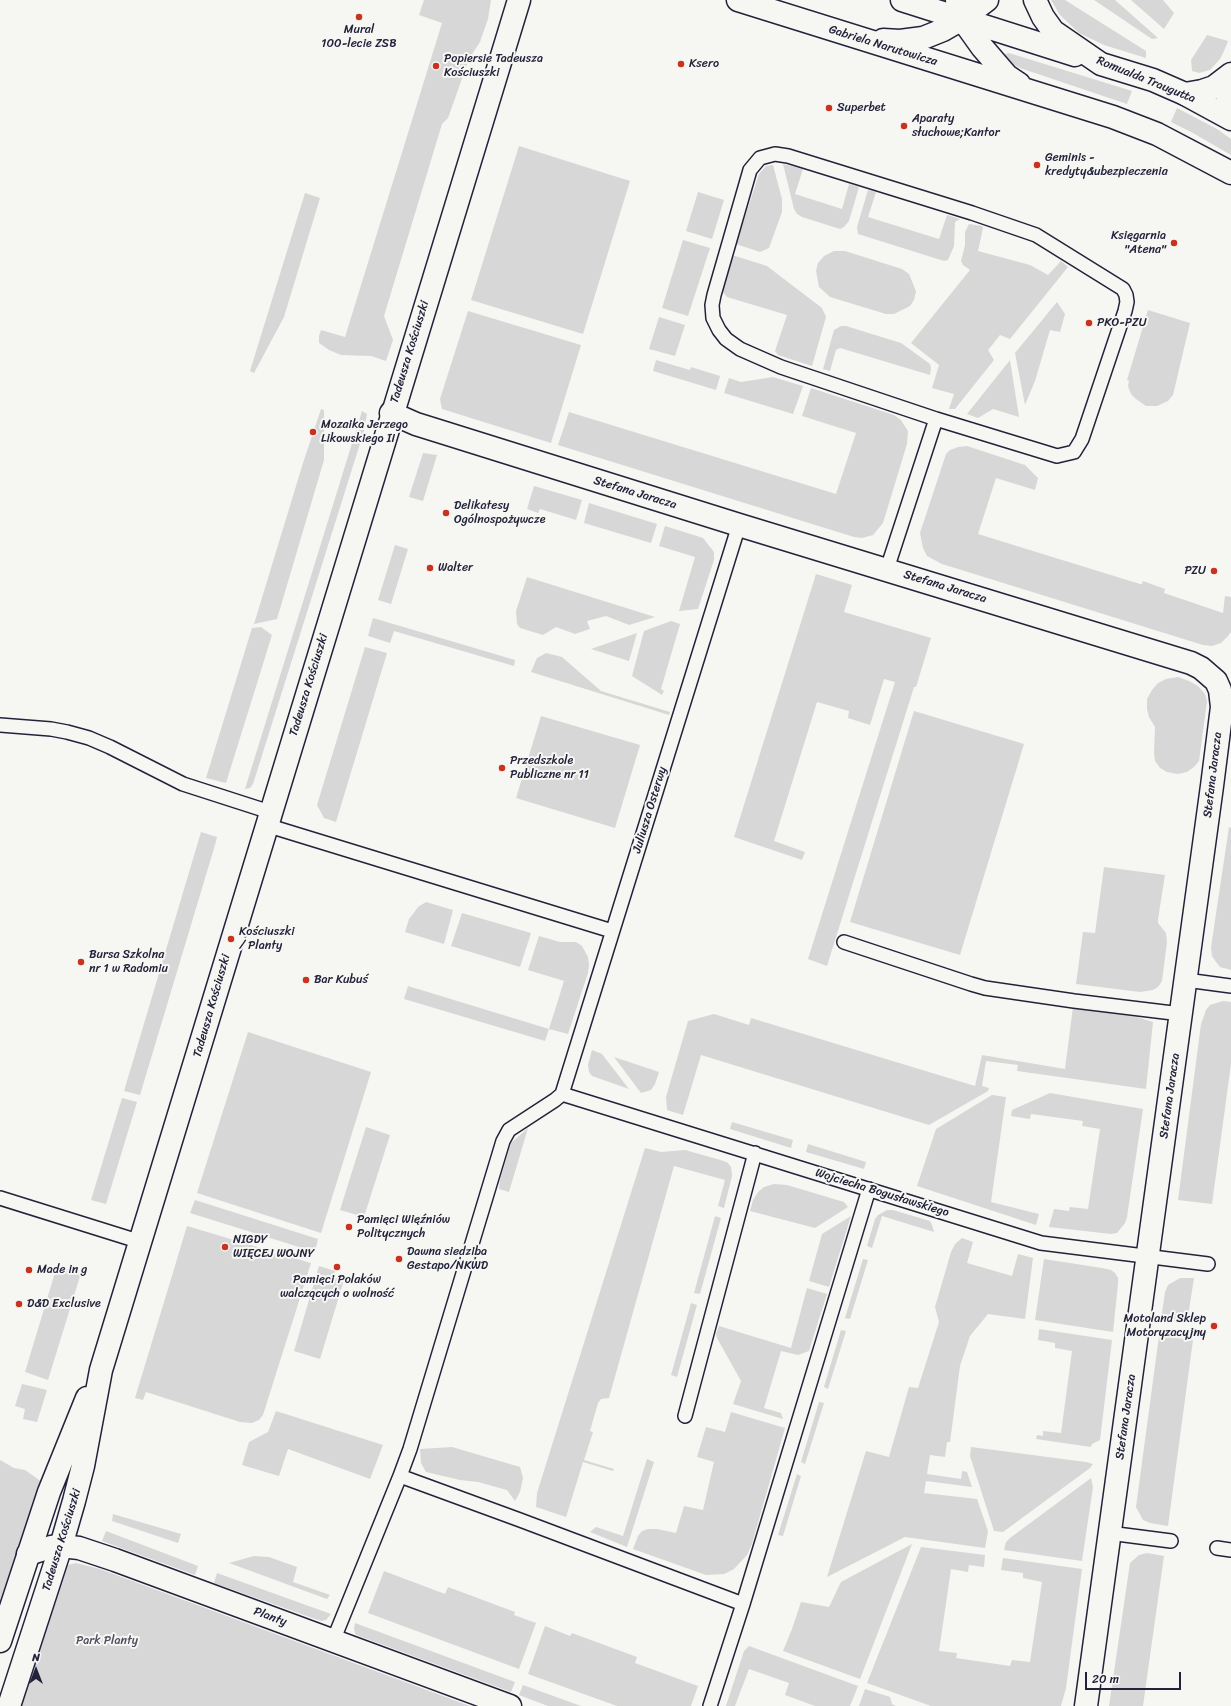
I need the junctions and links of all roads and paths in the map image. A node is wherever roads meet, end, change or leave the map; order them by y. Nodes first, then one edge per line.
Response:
1 (519, 0) edge
2 (532, 0) edge
3 (738, 0) edge
4 (902, 0) edge
5 (987, 0) edge
6 (1035, 0) edge
7 (960, 10) edge
8 (512, 21) junction
9 (860, 39) junction
10 (1101, 64) junction
11 (1231, 74) edge
12 (1231, 77) edge
13 (1028, 90) junction
14 (1184, 94) junction
15 (1231, 118) edge
16 (1231, 173) edge
17 (392, 413) junction
18 (936, 419) junction
19 (739, 525) junction
20 (887, 570) junction
21 (0, 725) edge
22 (268, 818) junction
23 (612, 931) junction
24 (844, 942) dead end
25 (1186, 980) junction
26 (1231, 986) edge
27 (1181, 1014) junction
28 (562, 1094) junction
29 (755, 1153) junction
30 (869, 1189) junction
31 (0, 1198) edge
32 (140, 1242) junction
33 (1148, 1255) junction
34 (1208, 1264) dead end
35 (101, 1370) junction
36 (685, 1416) dead end
37 (400, 1476) junction
38 (1109, 1533) junction
39 (1171, 1541) dead end
40 (61, 1546) junction
41 (1217, 1548) dead end
42 (1231, 1550) edge
43 (28, 1554) junction
44 (743, 1604) junction
45 (0, 1641) edge
46 (333, 1641) junction
47 (9, 1706) edge
48 (510, 1706) edge
49 (710, 1706) edge
50 (1086, 1706) edge

1 - 8 street, Tadeusza Kościuszki
2 - 8 street
3 - 9 street, Gabriela Narutowicza
4 - 7 street
5 - 7 street
6 - 10 street, Romualda Traugutta
7 - 9 street
7 - 10 street
7 - 13 street, Gabriela Narutowicza
8 - 17 street, Tadeusza Kościuszki
9 - 13 street, Gabriela Narutowicza
10 - 14 street, Romualda Traugutta
11 - 14 street
12 - 15 street
13 - 16 street, Gabriela Narutowicza
14 - 15 street, Romualda Traugutta
17 - 19 street, Stefana Jaracza
17 - 22 street, Tadeusza Kościuszki
18 - 18 lane
18 - 20 lane
19 - 20 street, Stefana Jaracza
19 - 23 lane, Juliusza Osterwy
20 - 25 street, Stefana Jaracza
21 - 22 lane
22 - 23 lane
22 - 32 street, Tadeusza Kościuszki
23 - 28 lane, Juliusza Osterwy
24 - 27 lane
25 - 26 lane
25 - 27 street, Stefana Jaracza
27 - 33 street, Stefana Jaracza
28 - 29 lane, Wojciecha Bogusławskiego
28 - 37 lane
29 - 30 lane, Wojciecha Bogusławskiego
29 - 36 lane
30 - 33 lane, Wojciecha Bogusławskiego
30 - 44 lane
31 - 32 lane
32 - 35 street, Tadeusza Kościuszki
33 - 34 lane, Wojciecha Bogusławskiego
33 - 38 street, Stefana Jaracza
35 - 40 street, Tadeusza Kościuszki
35 - 43 street, Tadeusza Kościuszki
37 - 44 lane
37 - 46 lane
38 - 39 lane
38 - 50 street, Stefana Jaracza
40 - 43 street, Planty
40 - 46 street, Planty
40 - 47 street, Tadeusza Kościuszki
41 - 42 lane
43 - 45 street, Tadeusza Kościuszki
44 - 49 lane
46 - 48 street, Planty

